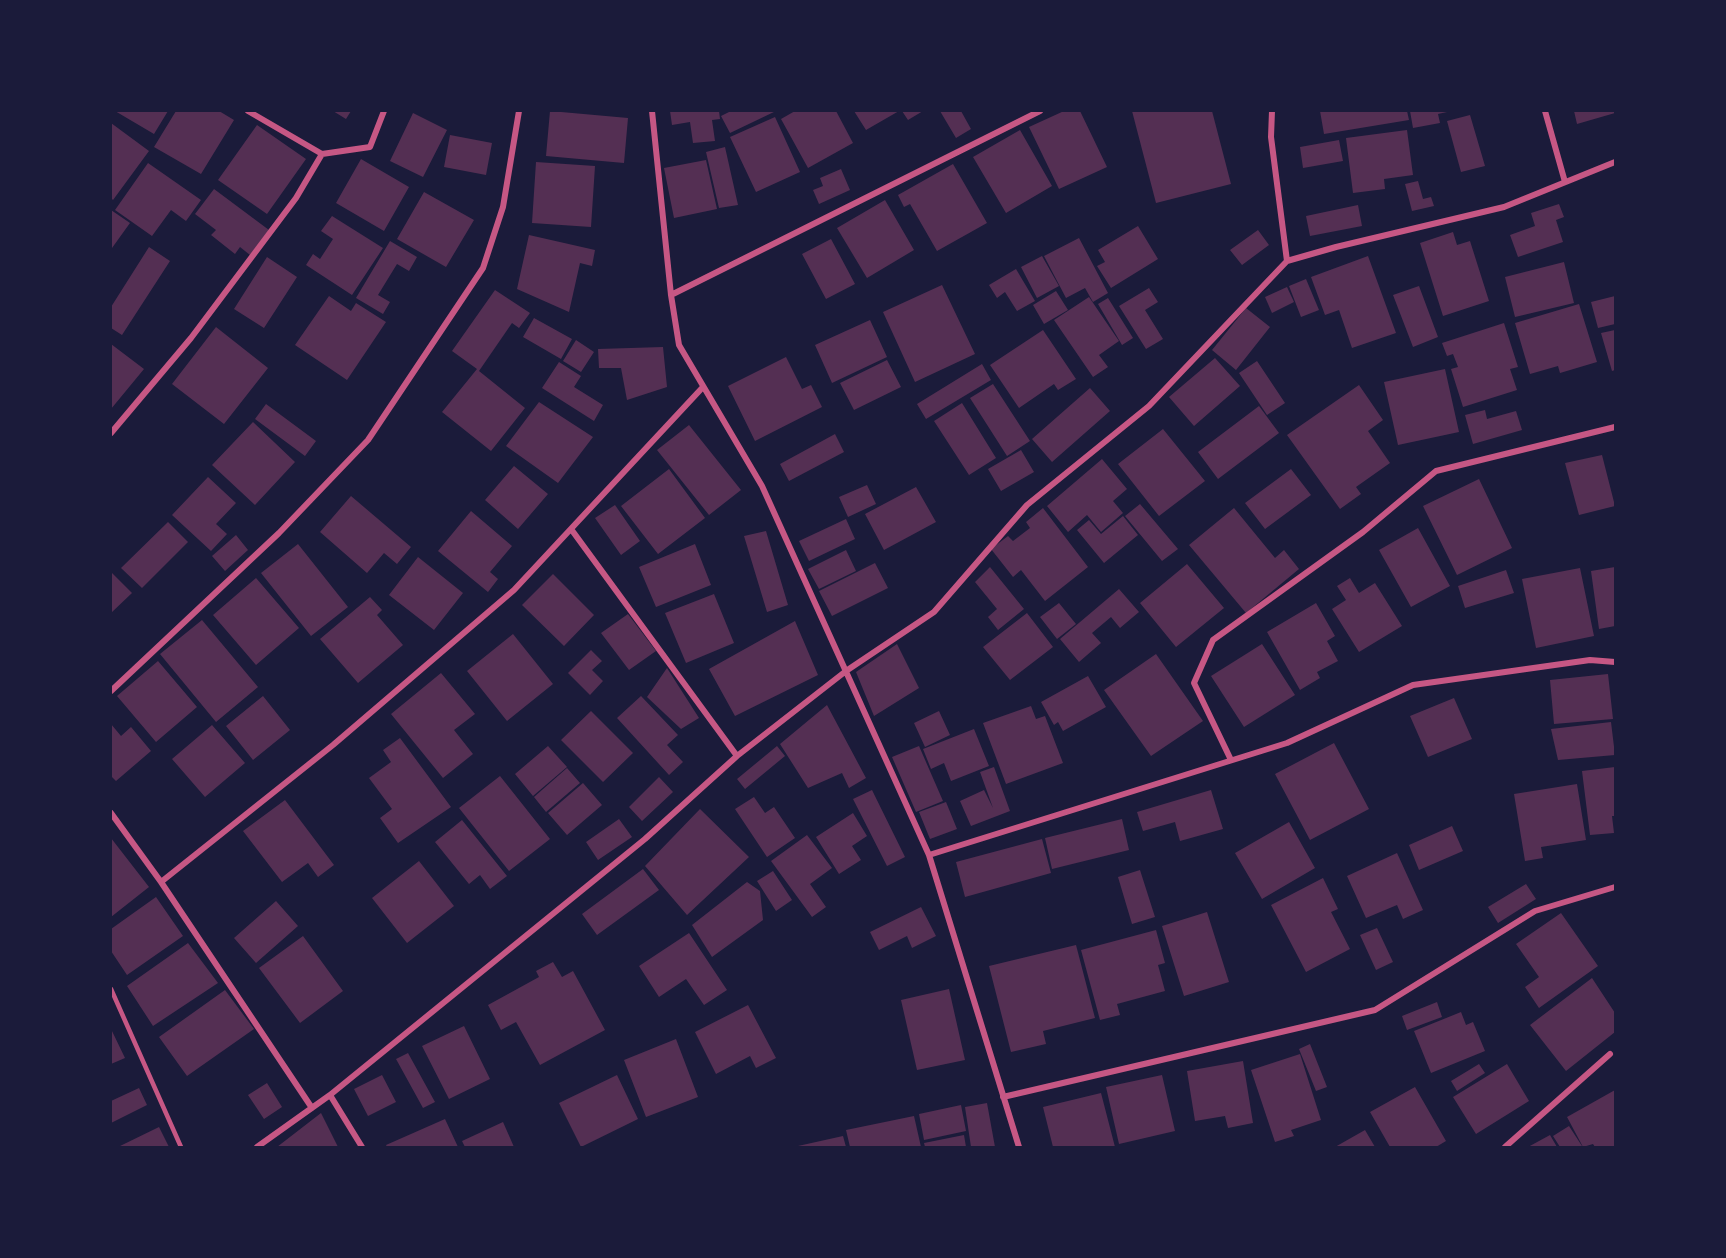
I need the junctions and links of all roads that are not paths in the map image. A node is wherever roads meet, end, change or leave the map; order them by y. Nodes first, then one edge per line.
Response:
1 (248, 111) edge
2 (384, 111) edge
3 (519, 111) edge
4 (652, 111) edge
5 (1040, 111) edge
6 (1272, 111) edge
7 (1545, 111) edge
8 (322, 154) junction
9 (1615, 162) edge
10 (1565, 182) junction
11 (1287, 261) junction
12 (671, 295) junction
13 (703, 387) junction
14 (1615, 427) edge
15 (111, 433) edge
16 (571, 529) junction
17 (1615, 662) edge
18 (846, 671) junction
19 (111, 691) edge
20 (737, 756) junction
21 (1231, 760) junction
22 (111, 813) edge
23 (929, 855) junction
24 (161, 882) junction
25 (1615, 887) edge
26 (111, 989) edge
27 (1610, 1054) dead end
28 (330, 1095) junction
29 (1003, 1097) junction
30 (312, 1108) junction
31 (181, 1147) edge
32 (256, 1147) edge
33 (362, 1147) edge
34 (1018, 1147) edge
35 (1505, 1147) edge

1 - 8 street
2 - 8 street
3 - 19 street
4 - 12 street
5 - 12 street
6 - 11 street
7 - 10 street
8 - 15 street
9 - 10 street
10 - 11 street
11 - 18 street
12 - 13 street
13 - 16 street
13 - 18 street
14 - 21 street
16 - 20 street
16 - 24 street
17 - 21 street
18 - 20 street
18 - 23 street
20 - 28 street
21 - 23 street
22 - 24 street
23 - 29 street
24 - 30 street
25 - 29 street
26 - 31 lane
27 - 35 street
28 - 30 street
28 - 33 street
29 - 34 street
30 - 32 street

